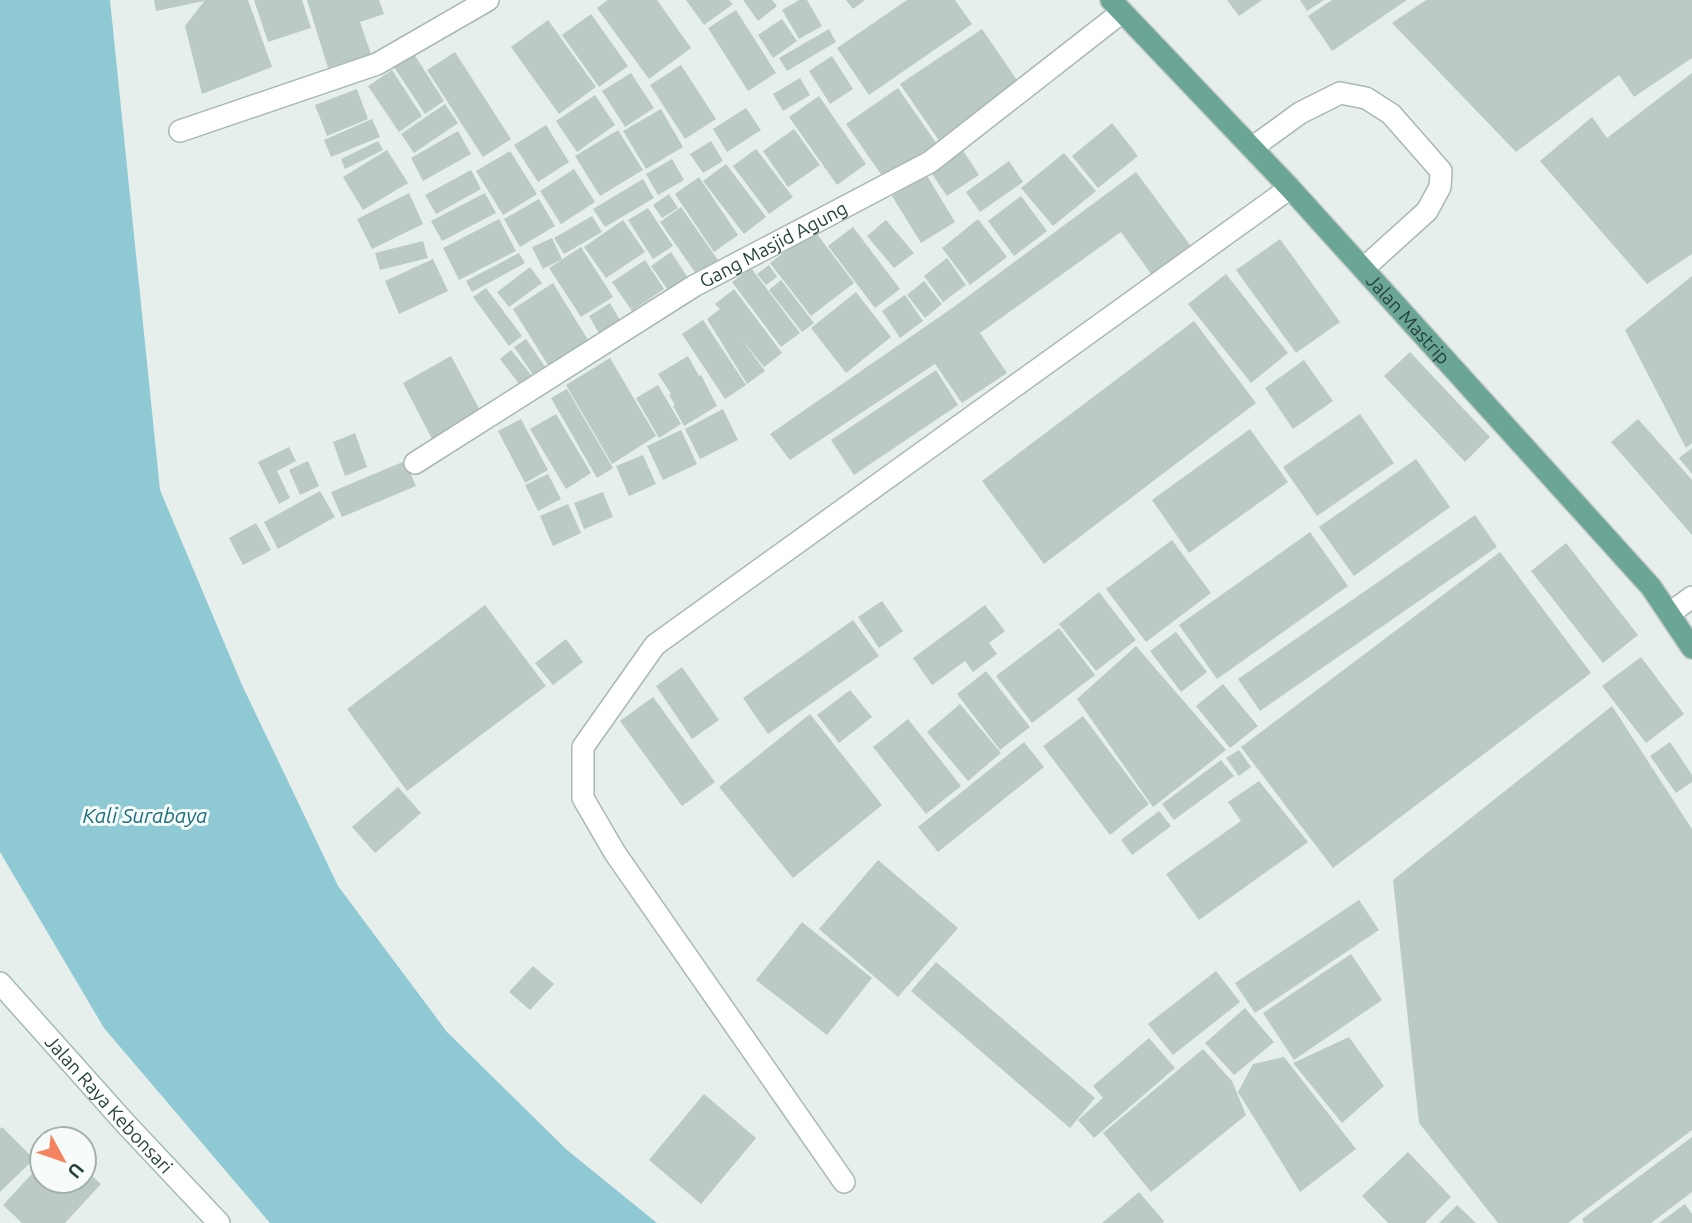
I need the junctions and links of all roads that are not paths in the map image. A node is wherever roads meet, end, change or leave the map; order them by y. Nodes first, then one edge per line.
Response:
1 (488, 0) edge
2 (1116, 6) edge
3 (180, 131) dead end
4 (1252, 148) junction
5 (1290, 188) junction
6 (1364, 268) junction
7 (415, 463) dead end
8 (1692, 597) edge
9 (1669, 614) junction
10 (1692, 648) edge
11 (0, 983) edge
12 (844, 1182) dead end
13 (219, 1223) edge

1 - 3 street
2 - 4 main road, Jalan Mastrip
2 - 7 street, Gang Masjid Agung
4 - 5 main road, Jalan Mastrip
4 - 6 street
5 - 6 main road, Jalan Mastrip
5 - 12 street
6 - 9 main road, Jalan Mastrip
8 - 9 street
9 - 10 main road, Jalan Mastrip
11 - 13 street, Jalan Raya Kebonsari

